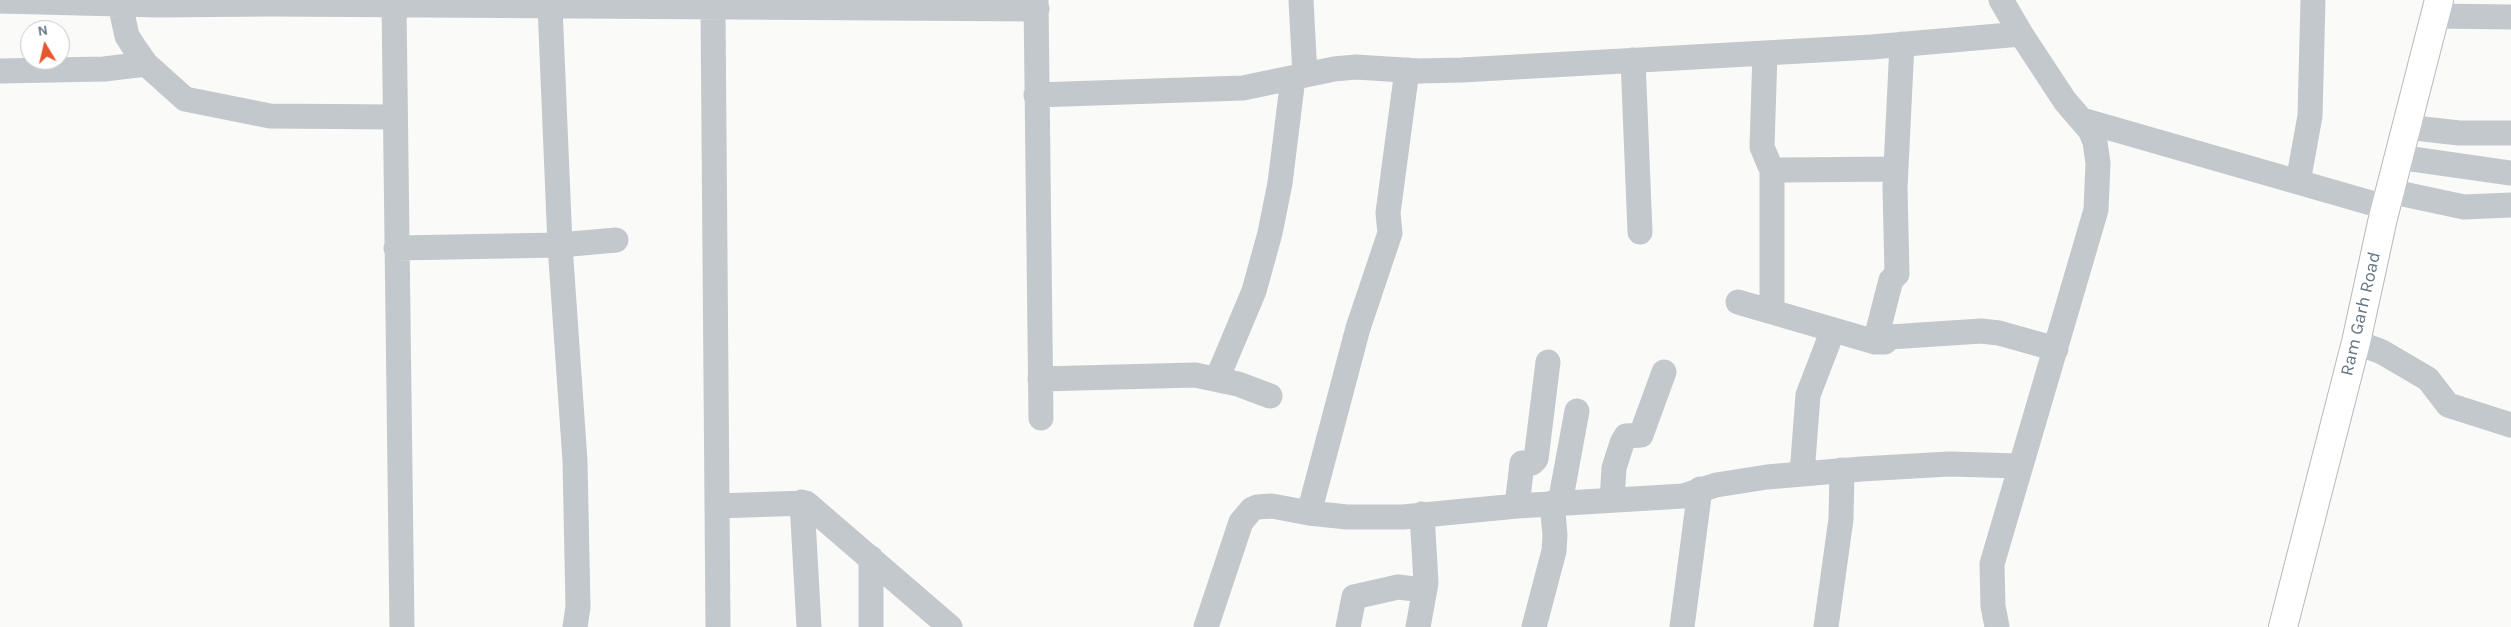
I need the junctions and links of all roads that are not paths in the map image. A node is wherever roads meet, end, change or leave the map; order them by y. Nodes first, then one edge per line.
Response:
1 (1301, 0) edge
2 (2001, 0) edge
3 (2312, 0) edge
4 (14, 1) edge
5 (158, 2) edge
6 (270, 2) edge
7 (120, 4) junction
8 (394, 5) junction
9 (1037, 5) edge
10 (550, 6) junction
11 (2436, 8) edge
12 (713, 9) junction
13 (2511, 17) edge
14 (2021, 34) junction
15 (1902, 44) junction
16 (1765, 53) junction
17 (1633, 60) junction
18 (146, 64) junction
19 (1407, 70) junction
20 (0, 71) edge
21 (1299, 76) junction
22 (1036, 95) junction
23 (396, 117) junction
24 (2082, 120) junction
25 (2406, 126) junction
26 (2511, 133) edge
27 (2398, 157) junction
28 (1772, 168) junction
29 (1896, 169) junction
30 (2511, 173) edge
31 (2298, 182) junction
32 (2387, 199) junction
33 (2511, 205) edge
34 (1640, 232) dead end
35 (616, 240) dead end
36 (560, 245) junction
37 (396, 248) junction
38 (1738, 302) dead end
39 (1772, 312) junction
40 (1834, 330) junction
41 (1876, 342) junction
42 (2356, 342) junction
43 (2056, 349) junction
44 (1548, 362) dead end
45 (1664, 372) dead end
46 (1040, 379) junction
47 (1217, 379) junction
48 (1270, 396) dead end
49 (1577, 411) dead end
50 (1041, 418) dead end
51 (2511, 425) edge
52 (1538, 439) junction
53 (1581, 449) junction
54 (2020, 466) junction
55 (1842, 470) junction
56 (1802, 474) junction
57 (1700, 489) junction
58 (1612, 500) junction
59 (802, 502) junction
60 (1556, 503) junction
61 (717, 506) junction
62 (1517, 506) junction
63 (1309, 513) junction
64 (1422, 514) junction
65 (871, 558) junction
66 (1424, 590) junction
67 (402, 627) edge
68 (575, 627) edge
69 (718, 627) edge
70 (809, 627) edge
71 (871, 627) edge
72 (950, 627) edge
73 (1206, 627) edge
74 (1348, 627) edge
75 (1418, 627) edge
76 (1534, 627) edge
77 (1682, 627) edge
78 (1826, 627) edge
79 (1997, 627) edge
80 (2283, 627) edge

1 - 21 street
2 - 14 street
3 - 31 street
4 - 7 street
5 - 6 street
5 - 7 street
6 - 8 street
7 - 18 street
8 - 10 street
8 - 23 street
9 - 12 street
9 - 22 street
10 - 12 street
10 - 36 street
11 - 13 street
11 - 25 main road, Ram Garh Road
12 - 61 street
14 - 15 street
14 - 24 street
15 - 16 street
15 - 29 street
16 - 17 street
16 - 28 street
17 - 19 street
17 - 34 street
18 - 20 street
18 - 23 street
19 - 21 street
19 - 63 street
21 - 22 street
21 - 47 street
22 - 46 street
23 - 37 street
24 - 31 street
24 - 43 street
25 - 26 street
25 - 27 main road, Ram Garh Road
27 - 30 street
27 - 32 main road, Ram Garh Road
28 - 29 street
28 - 39 street
29 - 41 street
31 - 32 street
32 - 33 street
32 - 42 main road, Ram Garh Road
35 - 36 street
36 - 37 street
36 - 68 street
37 - 67 street
38 - 39 street
39 - 40 street
40 - 41 street
40 - 56 street
41 - 43 street
42 - 51 street
42 - 80 main road, Ram Garh Road
43 - 54 street
44 - 52 street
45 - 58 street
46 - 47 street
46 - 50 street
47 - 48 street
49 - 53 street
52 - 53 street
52 - 62 street
53 - 60 street
54 - 55 street
54 - 79 street
55 - 56 street
55 - 78 street
56 - 57 street
57 - 58 street
57 - 77 street
58 - 60 street
59 - 61 street
59 - 65 street
59 - 70 street
60 - 62 street
60 - 76 street
61 - 69 street
62 - 64 street
63 - 64 street
63 - 73 street
64 - 66 street
65 - 71 street
65 - 72 street
66 - 74 street
66 - 75 street

